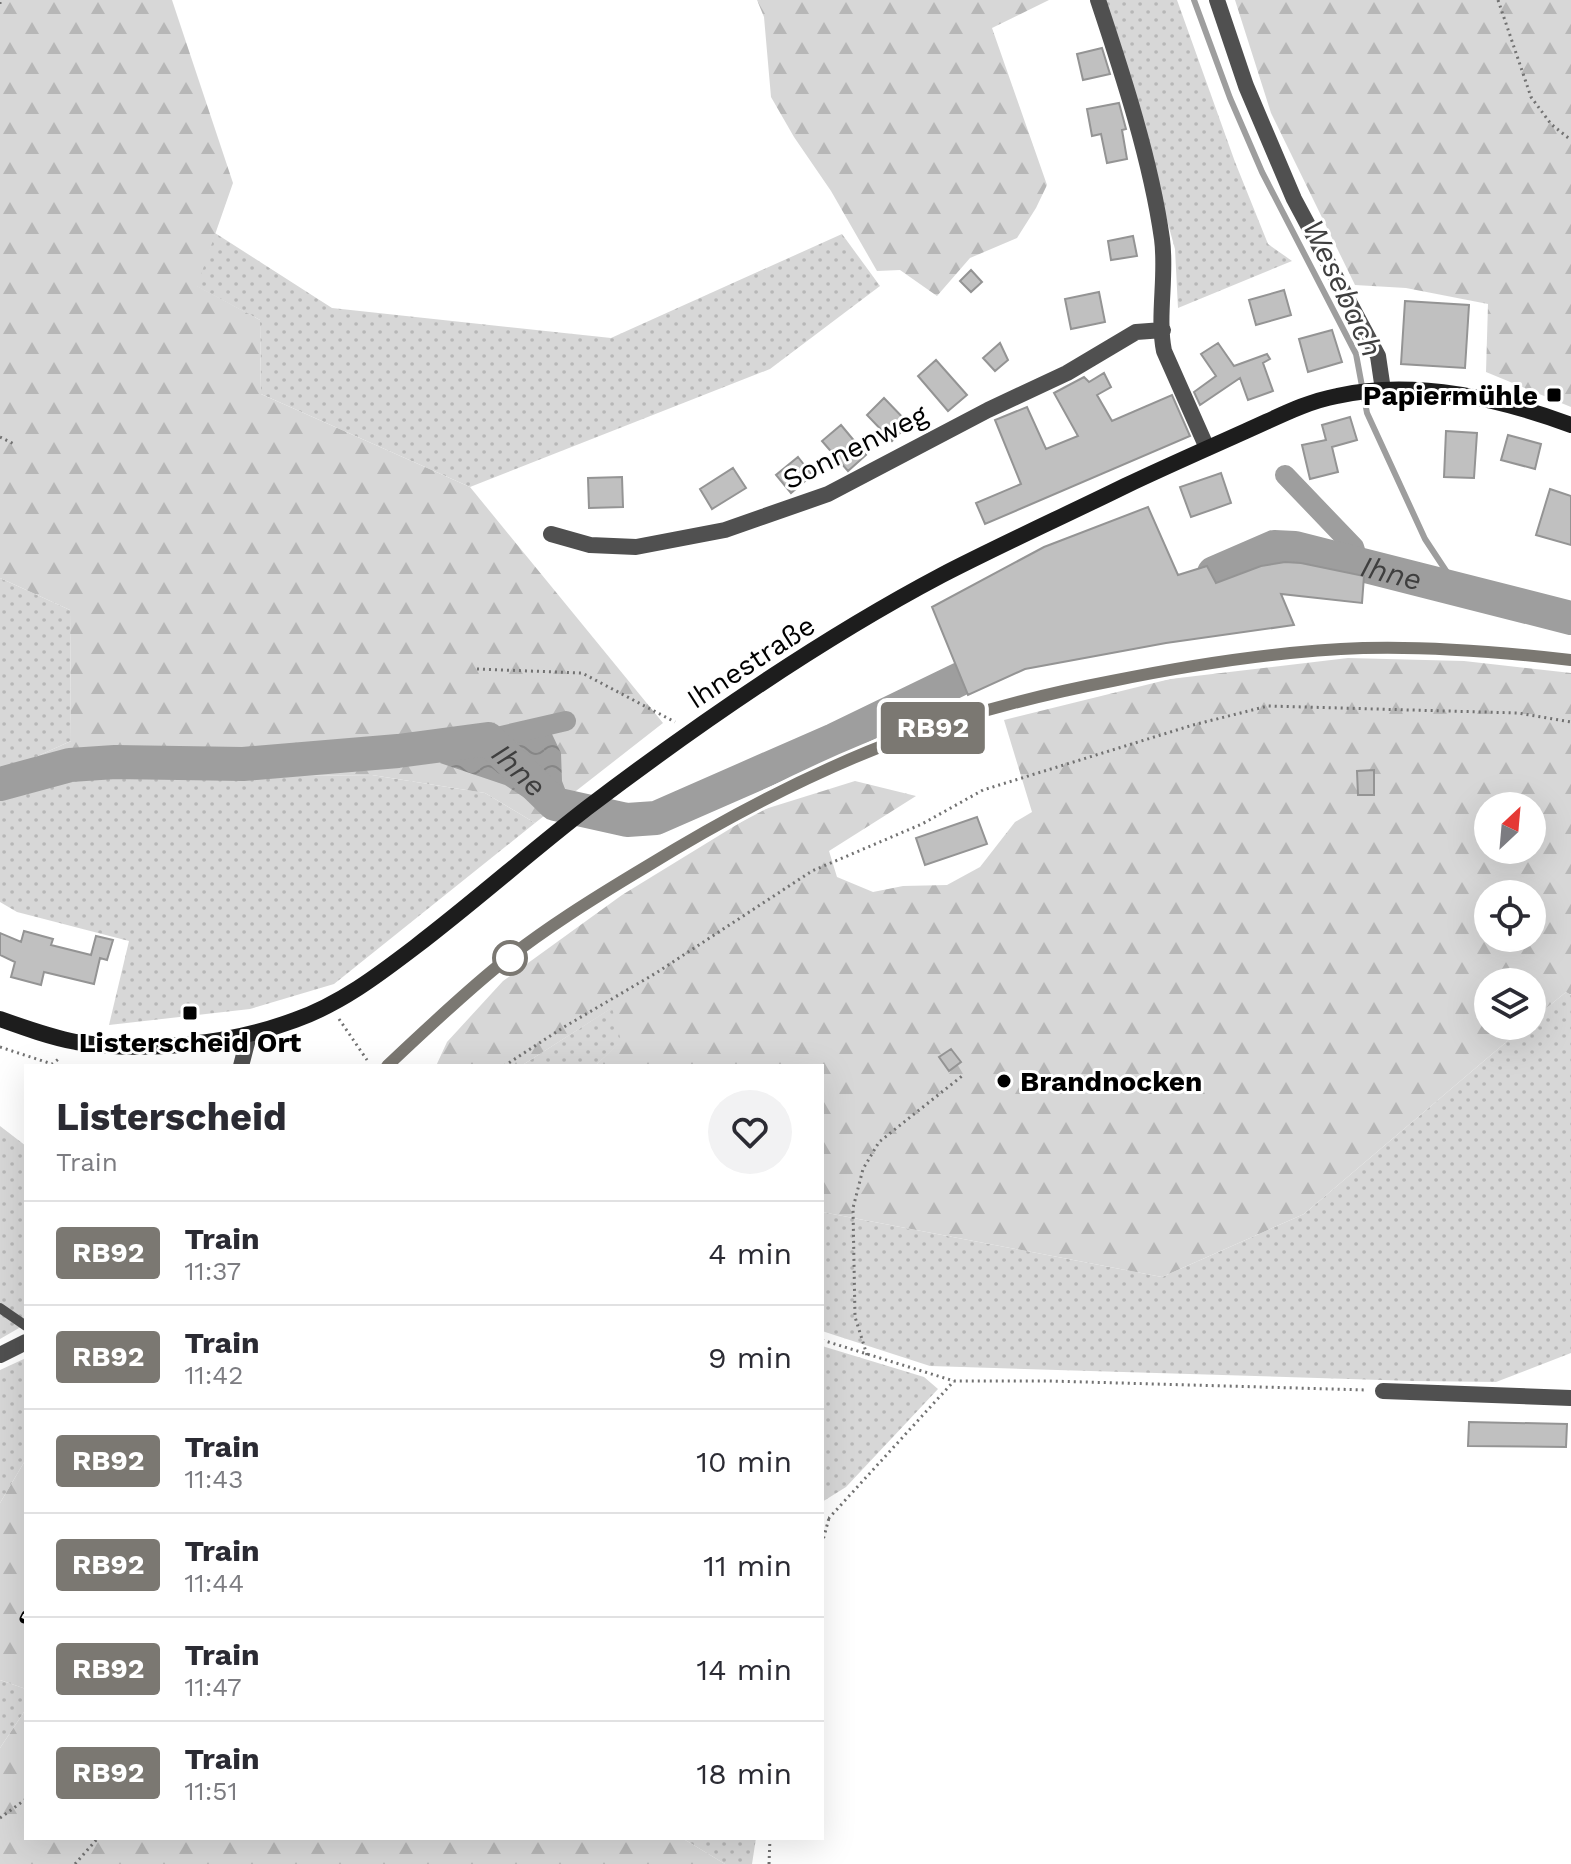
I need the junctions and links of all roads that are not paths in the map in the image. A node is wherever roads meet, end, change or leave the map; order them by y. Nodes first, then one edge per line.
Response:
1 (1098, 0) edge
2 (1217, 0) edge
3 (1163, 330) junction
4 (1370, 391) junction
5 (1571, 425) edge
6 (1207, 448) junction
7 (551, 534) dead end
8 (0, 1019) edge
9 (249, 1035) junction
10 (242, 1064) edge
11 (0, 1308) edge
12 (24, 1325) edge
13 (24, 1343) edge
14 (0, 1355) edge
15 (1383, 1391) road end
16 (1571, 1398) edge

1 - 3 street
2 - 4 street
3 - 6 street
3 - 7 street, Sonnenweg
4 - 5 main road, Ihnestraße
4 - 6 main road, Ihnestraße
6 - 9 main road, Ihnestraße
8 - 9 main road, Ihnestraße
9 - 10 street
11 - 12 lane
13 - 14 street
15 - 16 street

